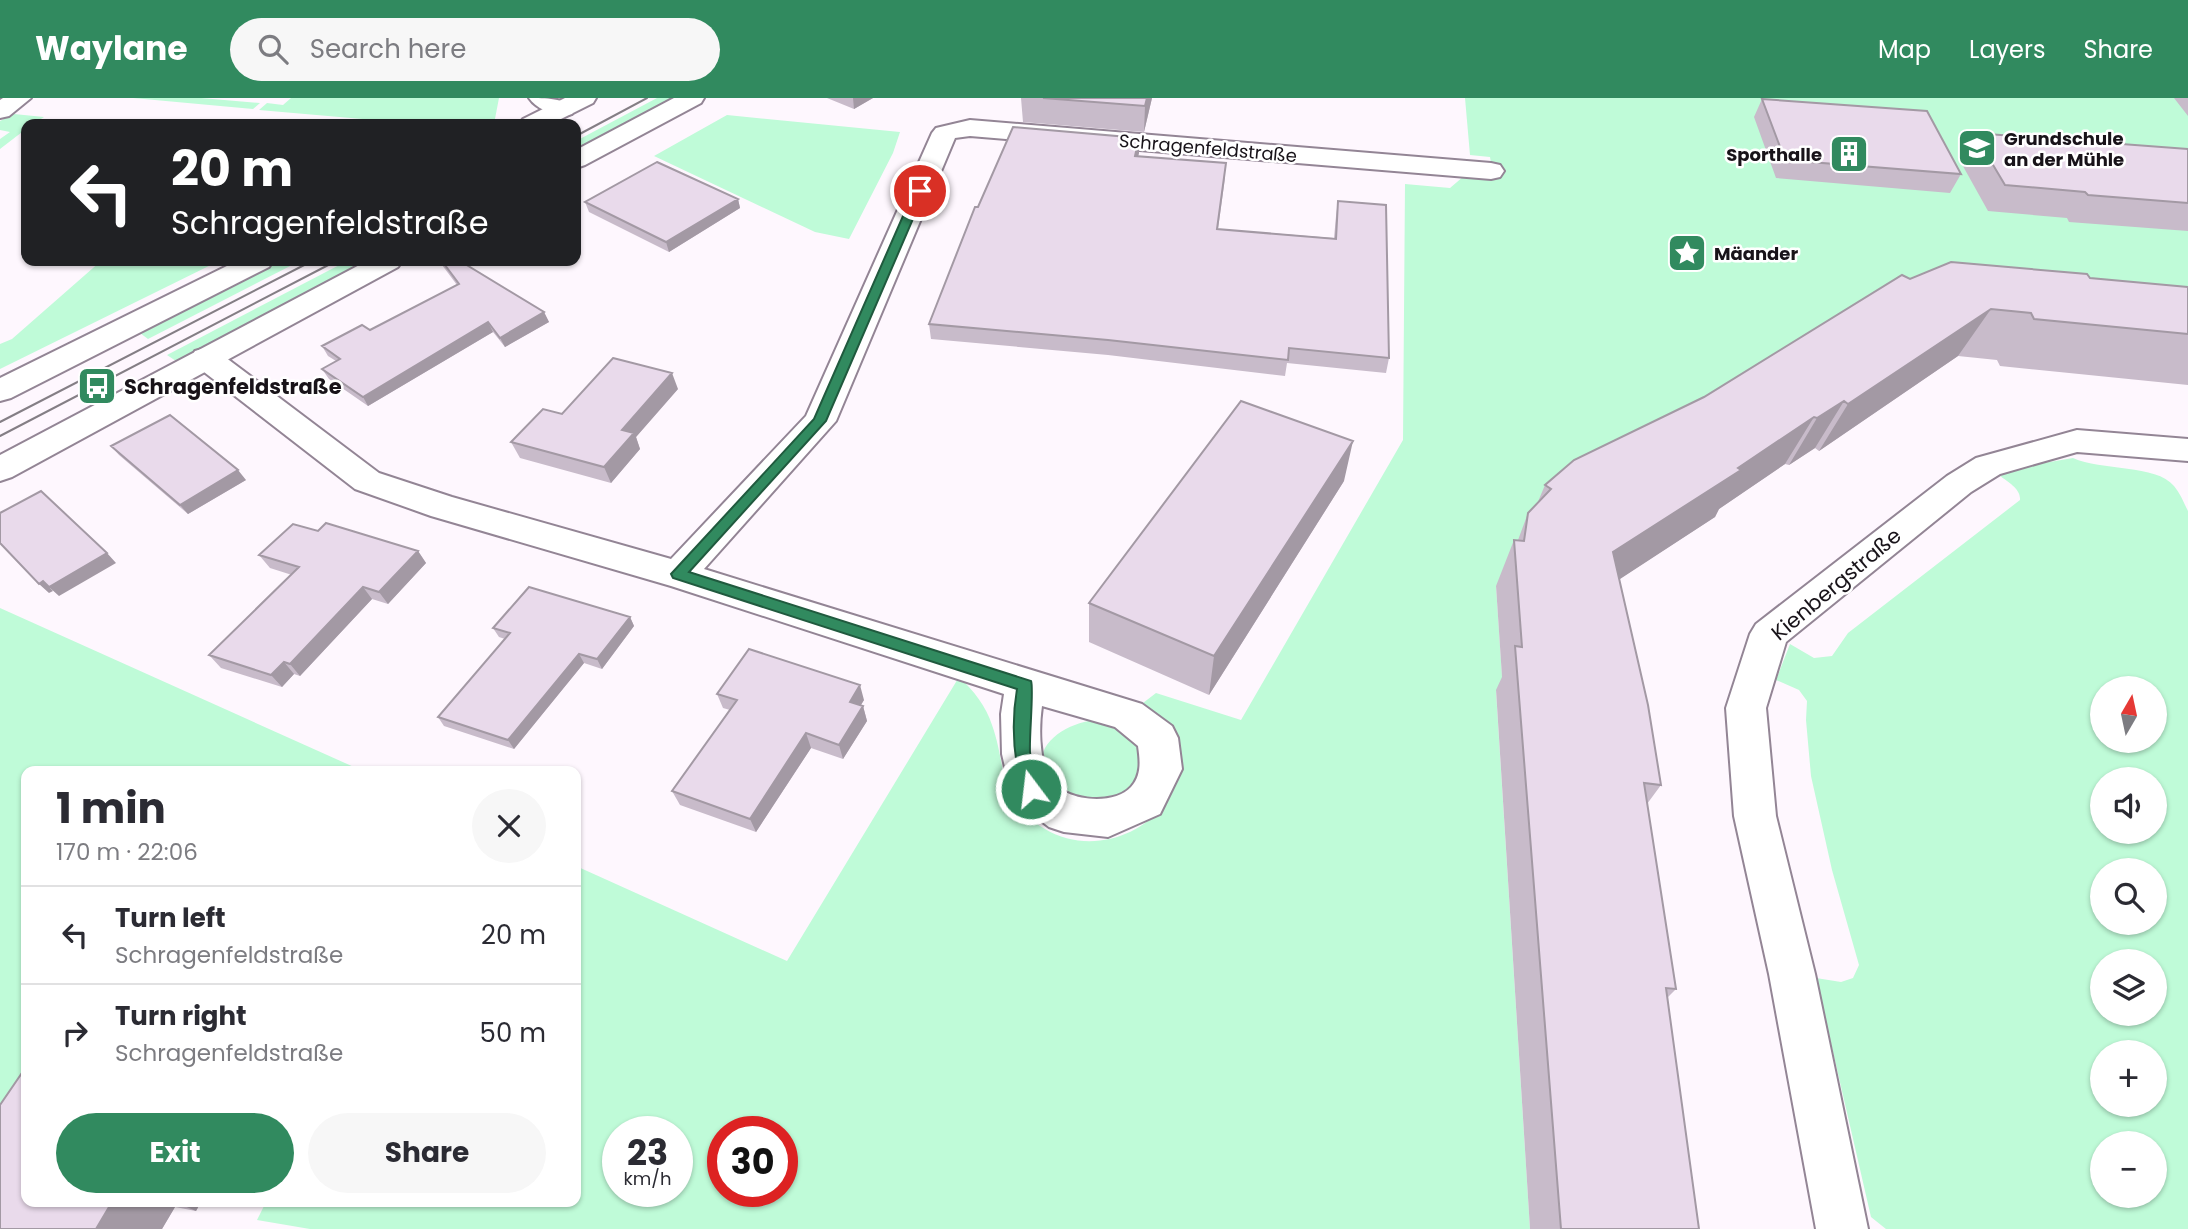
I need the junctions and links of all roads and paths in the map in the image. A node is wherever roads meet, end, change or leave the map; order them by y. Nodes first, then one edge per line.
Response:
1 (19, 98) edge
2 (692, 98) edge
3 (563, 102) edge
4 (0, 111) edge
5 (539, 119) edge
6 (581, 157) edge
7 (1491, 170) dead end
8 (249, 266) edge
9 (379, 266) edge
10 (206, 358) junction
11 (0, 391) edge
12 (2188, 450) edge
13 (0, 469) edge
14 (678, 574) junction
15 (1025, 685) dead end
16 (1842, 1229) edge

1 - 4 street
2 - 6 street
3 - 5 street
7 - 14 street, Schragenfeldstraße
8 - 11 street
9 - 10 street
10 - 13 street
10 - 14 street
12 - 16 street, Kienbergstraße
14 - 15 street

